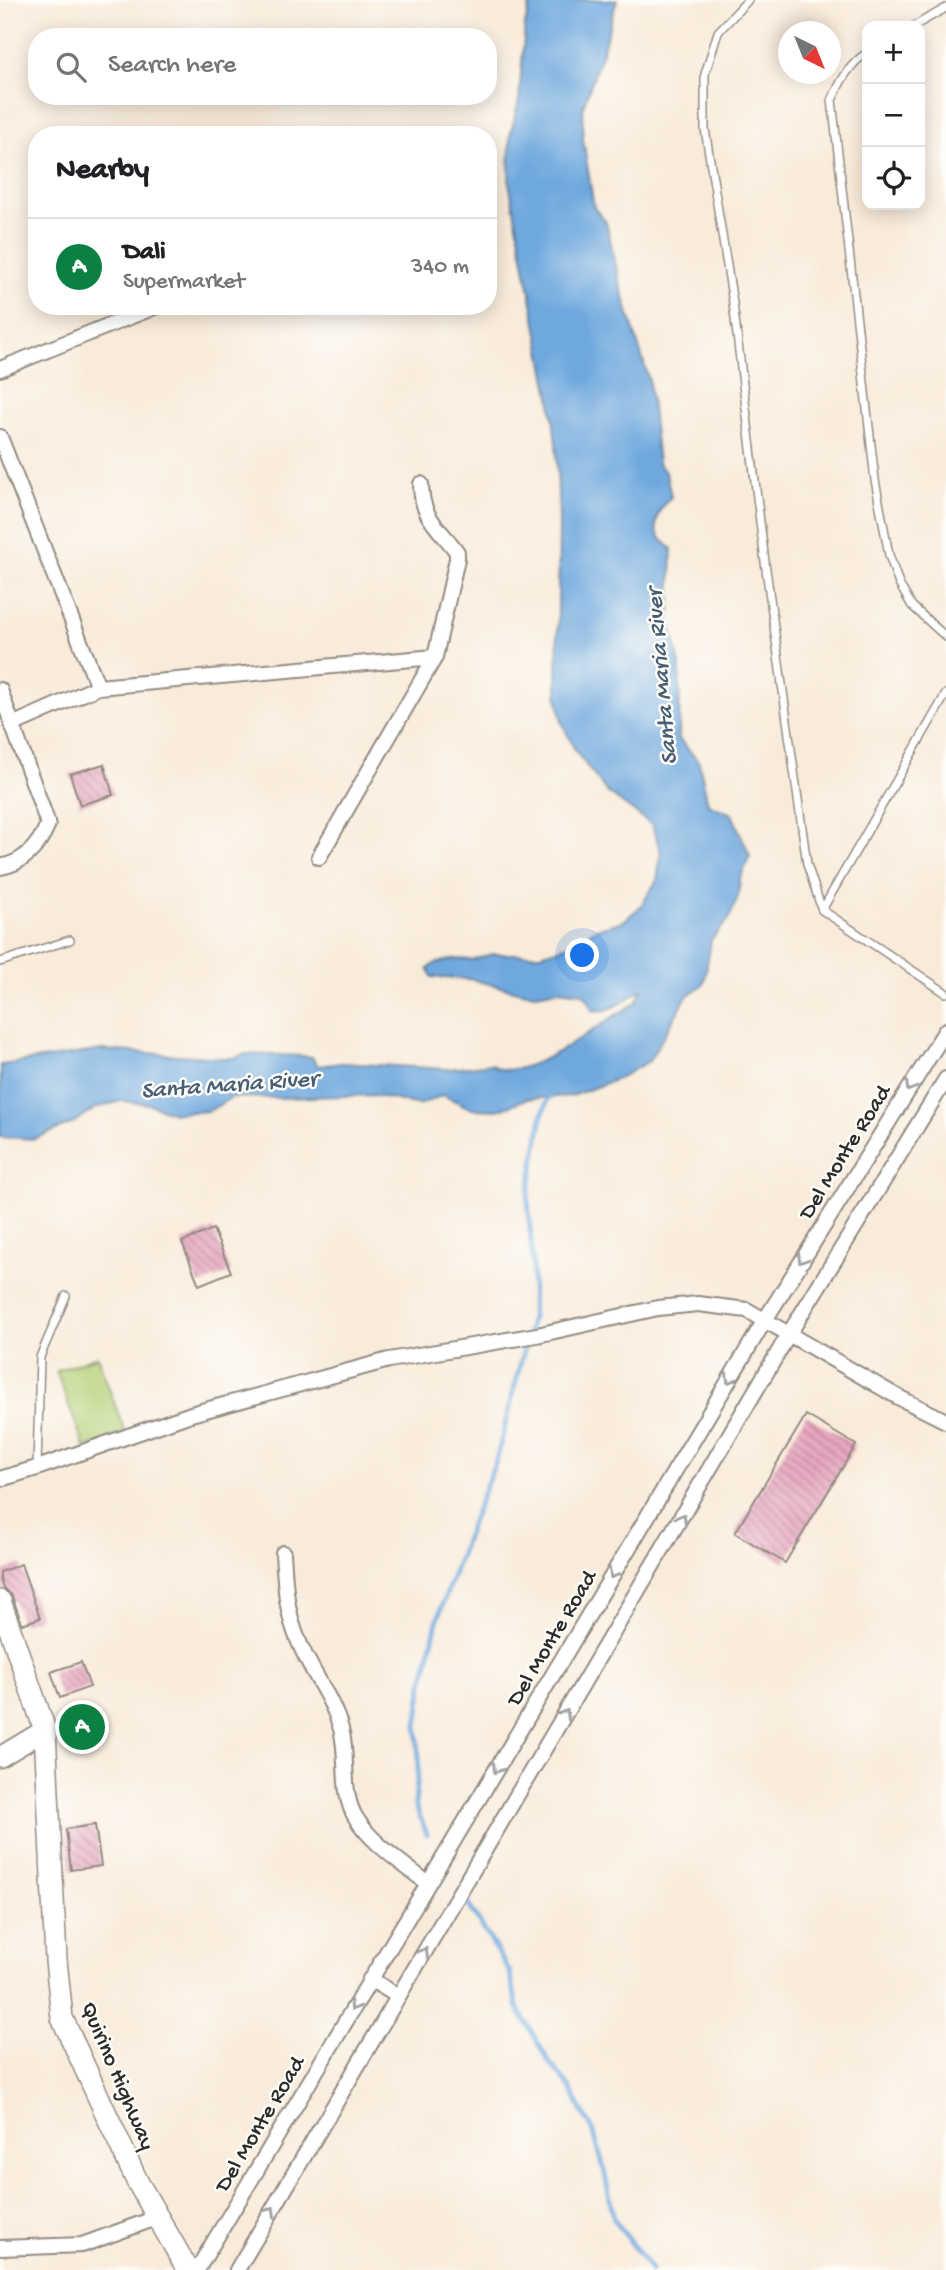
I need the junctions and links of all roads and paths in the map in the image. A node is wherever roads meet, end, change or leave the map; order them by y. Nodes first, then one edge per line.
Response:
1 (748, 0) edge
2 (946, 8) edge
3 (923, 21) edge
4 (862, 56) edge
5 (135, 315) edge
6 (0, 369) edge
7 (0, 437) edge
8 (421, 484) dead end
9 (946, 637) edge
10 (435, 657) junction
11 (98, 687) junction
12 (0, 690) edge
13 (946, 694) edge
14 (12, 725) junction
15 (319, 857) dead end
16 (0, 867) edge
17 (822, 910) junction
18 (70, 940) dead end
19 (0, 962) edge
20 (946, 993) edge
21 (946, 1030) edge
22 (946, 1079) edge
23 (66, 1296) dead end
24 (765, 1320) junction
25 (789, 1334) junction
26 (946, 1421) edge
27 (37, 1468) junction
28 (0, 1479) edge
29 (284, 1553) dead end
30 (0, 1601) edge
31 (45, 1730) junction
32 (0, 1757) edge
33 (427, 1883) junction
34 (370, 1979) junction
35 (398, 1996) junction
36 (159, 2217) junction
37 (0, 2248) edge
38 (188, 2270) edge
39 (197, 2270) edge
40 (237, 2270) edge

1 - 17 lane
2 - 3 lane
4 - 9 lane
5 - 6 street
7 - 11 street
8 - 10 street
10 - 11 street
10 - 15 street
11 - 14 street
12 - 14 street
13 - 17 lane
14 - 16 street
17 - 20 lane
18 - 19 lane
21 -> 24 street, Del Monte Road
22 - 25 street
23 - 27 lane
24 - 25 street
24 - 27 street
24 -> 33 street, Del Monte Road
25 - 26 street
35 -> 25 street
27 - 28 street
29 - 33 street
30 - 31 main road, Quirino Highway
31 - 32 street
31 - 36 main road, Quirino Highway
33 - 34 street, Del Monte Road
34 - 35 street
34 -> 39 street, Del Monte Road
40 -> 35 street
36 - 37 street
36 - 38 main road, Quirino Highway

